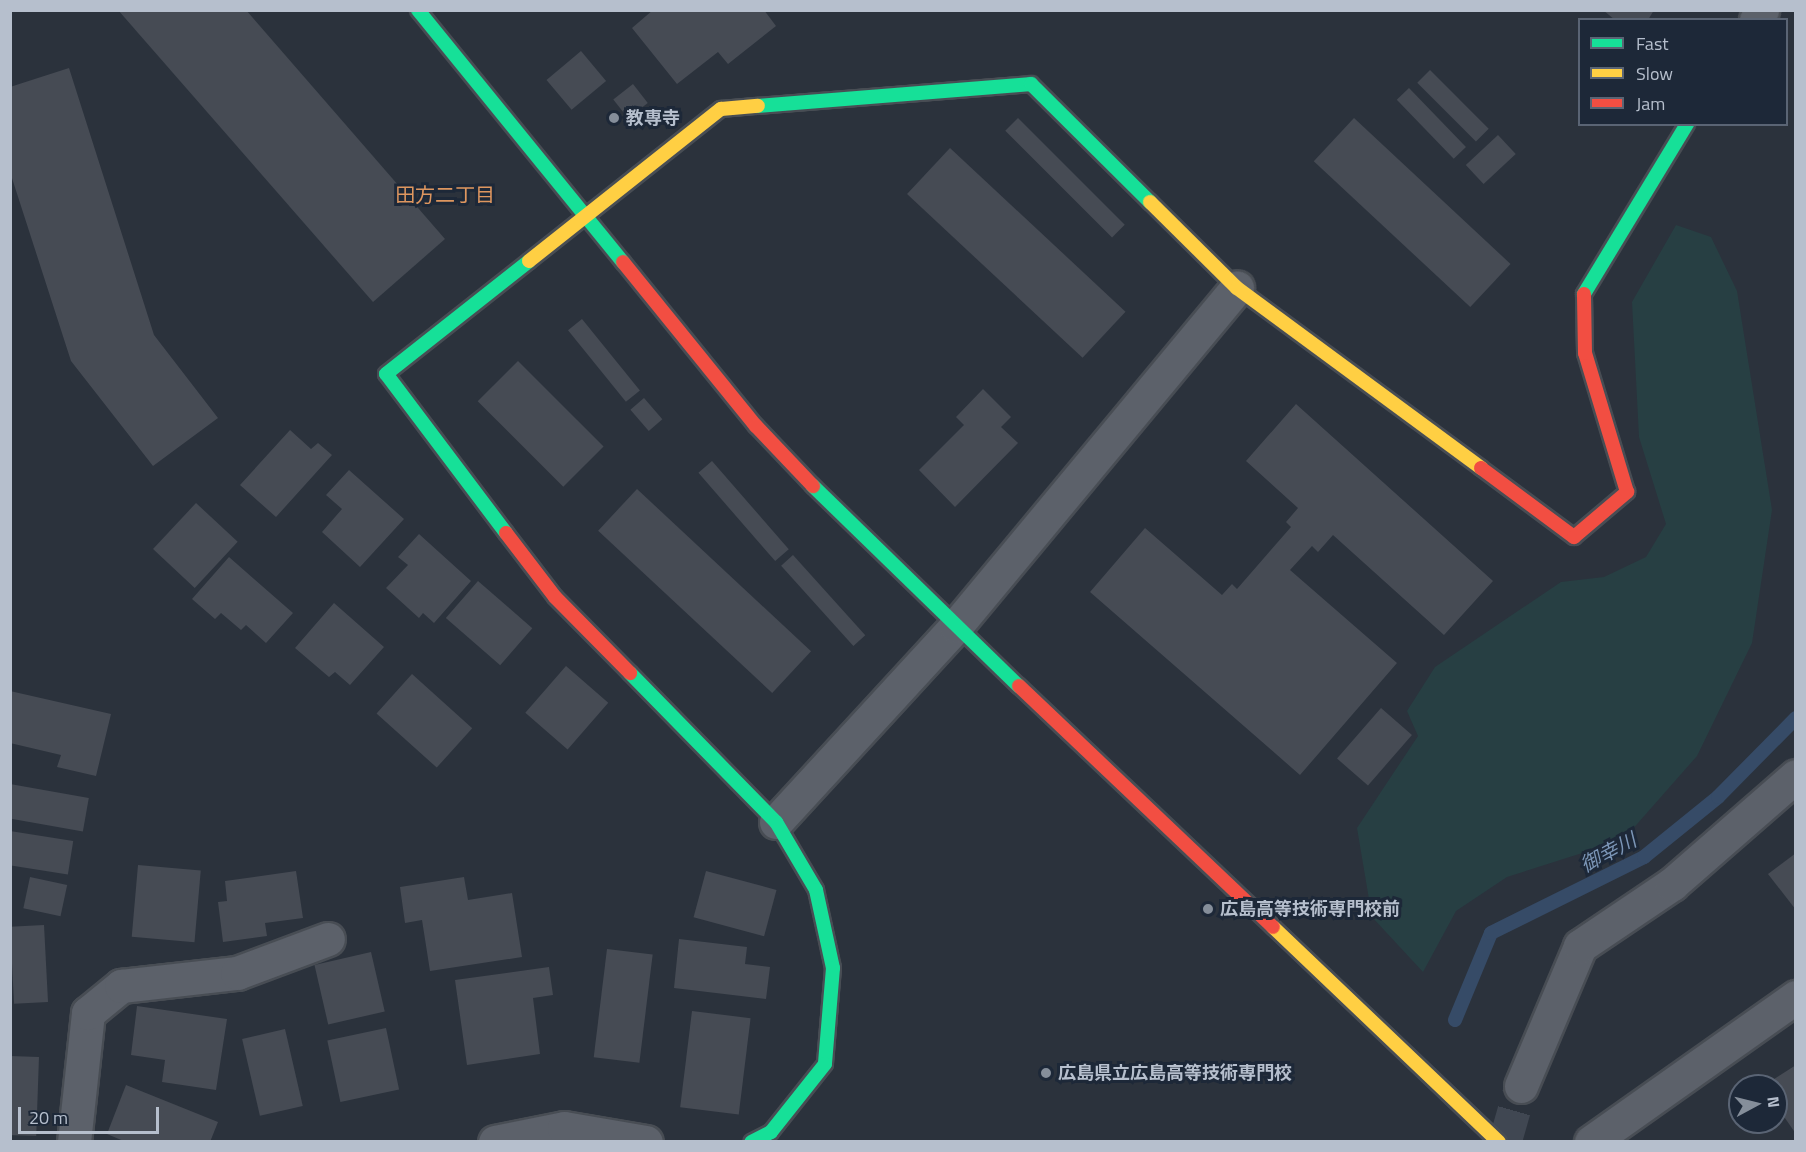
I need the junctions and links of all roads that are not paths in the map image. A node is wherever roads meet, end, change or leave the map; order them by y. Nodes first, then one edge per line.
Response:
1 (418, 10) edge
2 (1686, 126) edge
3 (584, 216) junction
4 (1237, 288) junction
5 (956, 626) junction
6 (1796, 776) edge
7 (776, 822) junction
8 (328, 939) dead end
9 (1796, 998) edge
10 (1521, 1086) tunnel mouth
11 (74, 1142) edge
12 (495, 1142) edge
13 (646, 1142) edge
14 (751, 1142) edge
15 (1498, 1142) edge
16 (1591, 1142) edge

1 - 3 street
2 - 4 street
3 - 4 street
3 - 5 street
3 - 7 street
4 - 5 street
5 - 7 street
5 - 15 street
6 - 10 street
7 - 14 street
8 - 11 street
9 - 16 street
12 - 13 street

